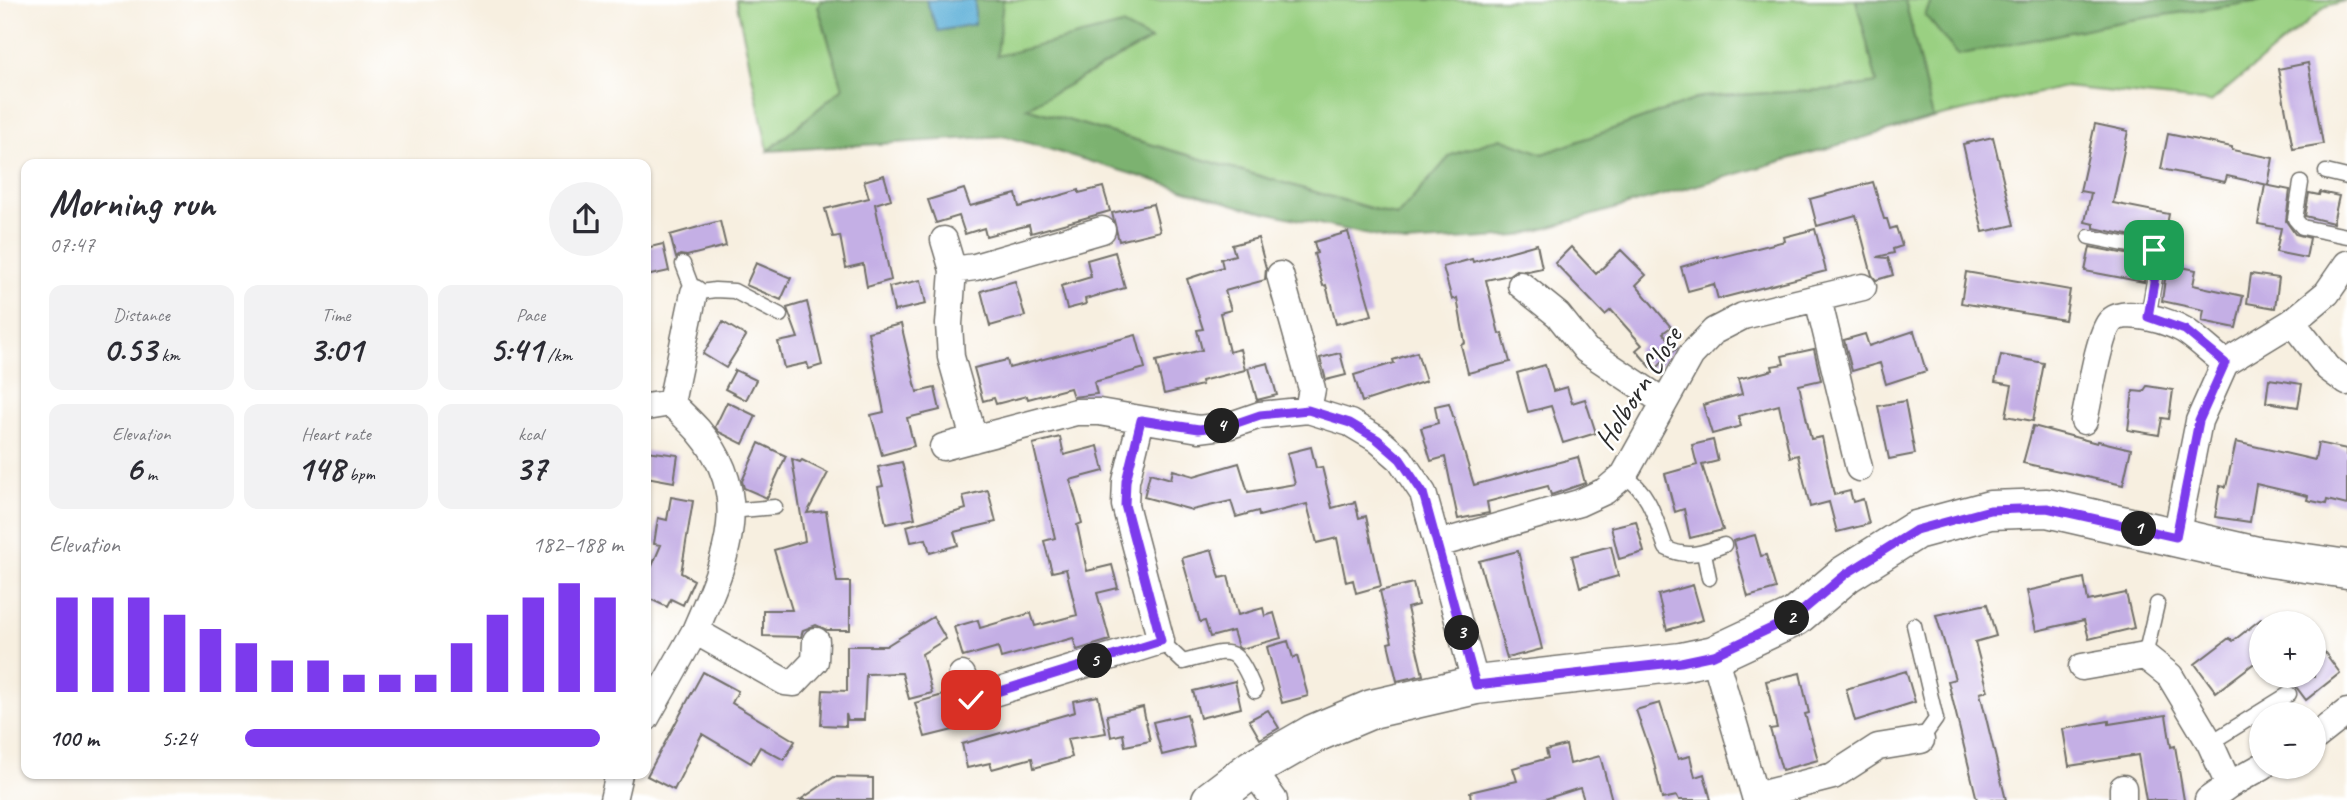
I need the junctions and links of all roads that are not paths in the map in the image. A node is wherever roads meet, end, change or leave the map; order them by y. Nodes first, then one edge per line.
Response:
1 (2326, 172) dead end
2 (2347, 177) edge
3 (2301, 183) dead end
4 (1102, 230) dead end
5 (2347, 236) edge
6 (2089, 237) dead end
7 (944, 240) dead end
8 (683, 264) dead end
9 (2347, 264) edge
10 (953, 270) junction
11 (1280, 275) dead end
12 (1521, 285) dead end
13 (1863, 287) dead end
14 (694, 293) junction
15 (1818, 299) junction
16 (780, 315) dead end
17 (2148, 317) junction
18 (2292, 322) junction
19 (2225, 363) junction
20 (2347, 382) edge
21 (1664, 402) junction
22 (658, 405) edge
23 (1308, 410) junction
24 (1141, 420) junction
25 (2084, 421) dead end
26 (974, 439) junction
27 (943, 447) dead end
28 (1859, 468) dead end
29 (1624, 475) junction
30 (775, 508) dead end
31 (731, 511) junction
32 (2176, 537) junction
33 (1438, 544) junction
34 (1724, 545) dead end
35 (1704, 553) junction
36 (2347, 569) edge
37 (1709, 578) dead end
38 (2157, 604) dead end
39 (1914, 625) dead end
40 (695, 631) junction
41 (816, 640) dead end
42 (1161, 641) junction
43 (1714, 655) junction
44 (2145, 656) junction
45 (2082, 667) dead end
46 (962, 675) dead end
47 (1476, 685) junction
48 (1255, 691) dead end
49 (2289, 694) dead end
50 (651, 702) edge
51 (2347, 712) edge
52 (2326, 729) edge
53 (1921, 740) joint
54 (2210, 743) junction
55 (1252, 769) junction
56 (2249, 774) edge
57 (619, 779) edge
58 (2218, 792) edge
59 (1756, 798) edge
60 (613, 800) edge
61 (1211, 800) edge
62 (1274, 800) edge

1 - 2 lane
3 - 5 lane
4 - 10 street
6 - 17 lane
7 - 10 street
8 - 14 lane
9 - 18 street
10 - 26 street
11 - 23 street
12 - 21 street
13 - 15 street, Holborn Close
14 - 16 lane
14 - 22 street
15 - 21 street, Holborn Close
15 - 28 street
17 - 19 street
17 - 25 street
18 - 19 street
18 - 20 street
19 - 32 street
21 - 29 street, Holborn Close
22 - 31 street
23 - 24 street
23 - 33 street
24 - 26 street
24 - 42 street
26 - 27 street
29 - 33 street, Holborn Close
29 - 35 lane
30 - 31 lane
31 - 40 street
32 - 36 street
32 - 43 street
33 - 47 street
34 - 35 lane
35 - 37 lane
38 - 44 lane
39 - 53 lane
40 - 41 street
40 - 50 street
42 - 46 street
42 - 48 lane
43 - 47 street
43 - 59 street
44 - 45 street
44 - 54 street
47 - 55 street
49 - 54 lane
51 - 52 street
53 - 59 street
54 - 58 street
55 - 61 street
55 - 62 street
56 - 58 street
57 - 60 street

